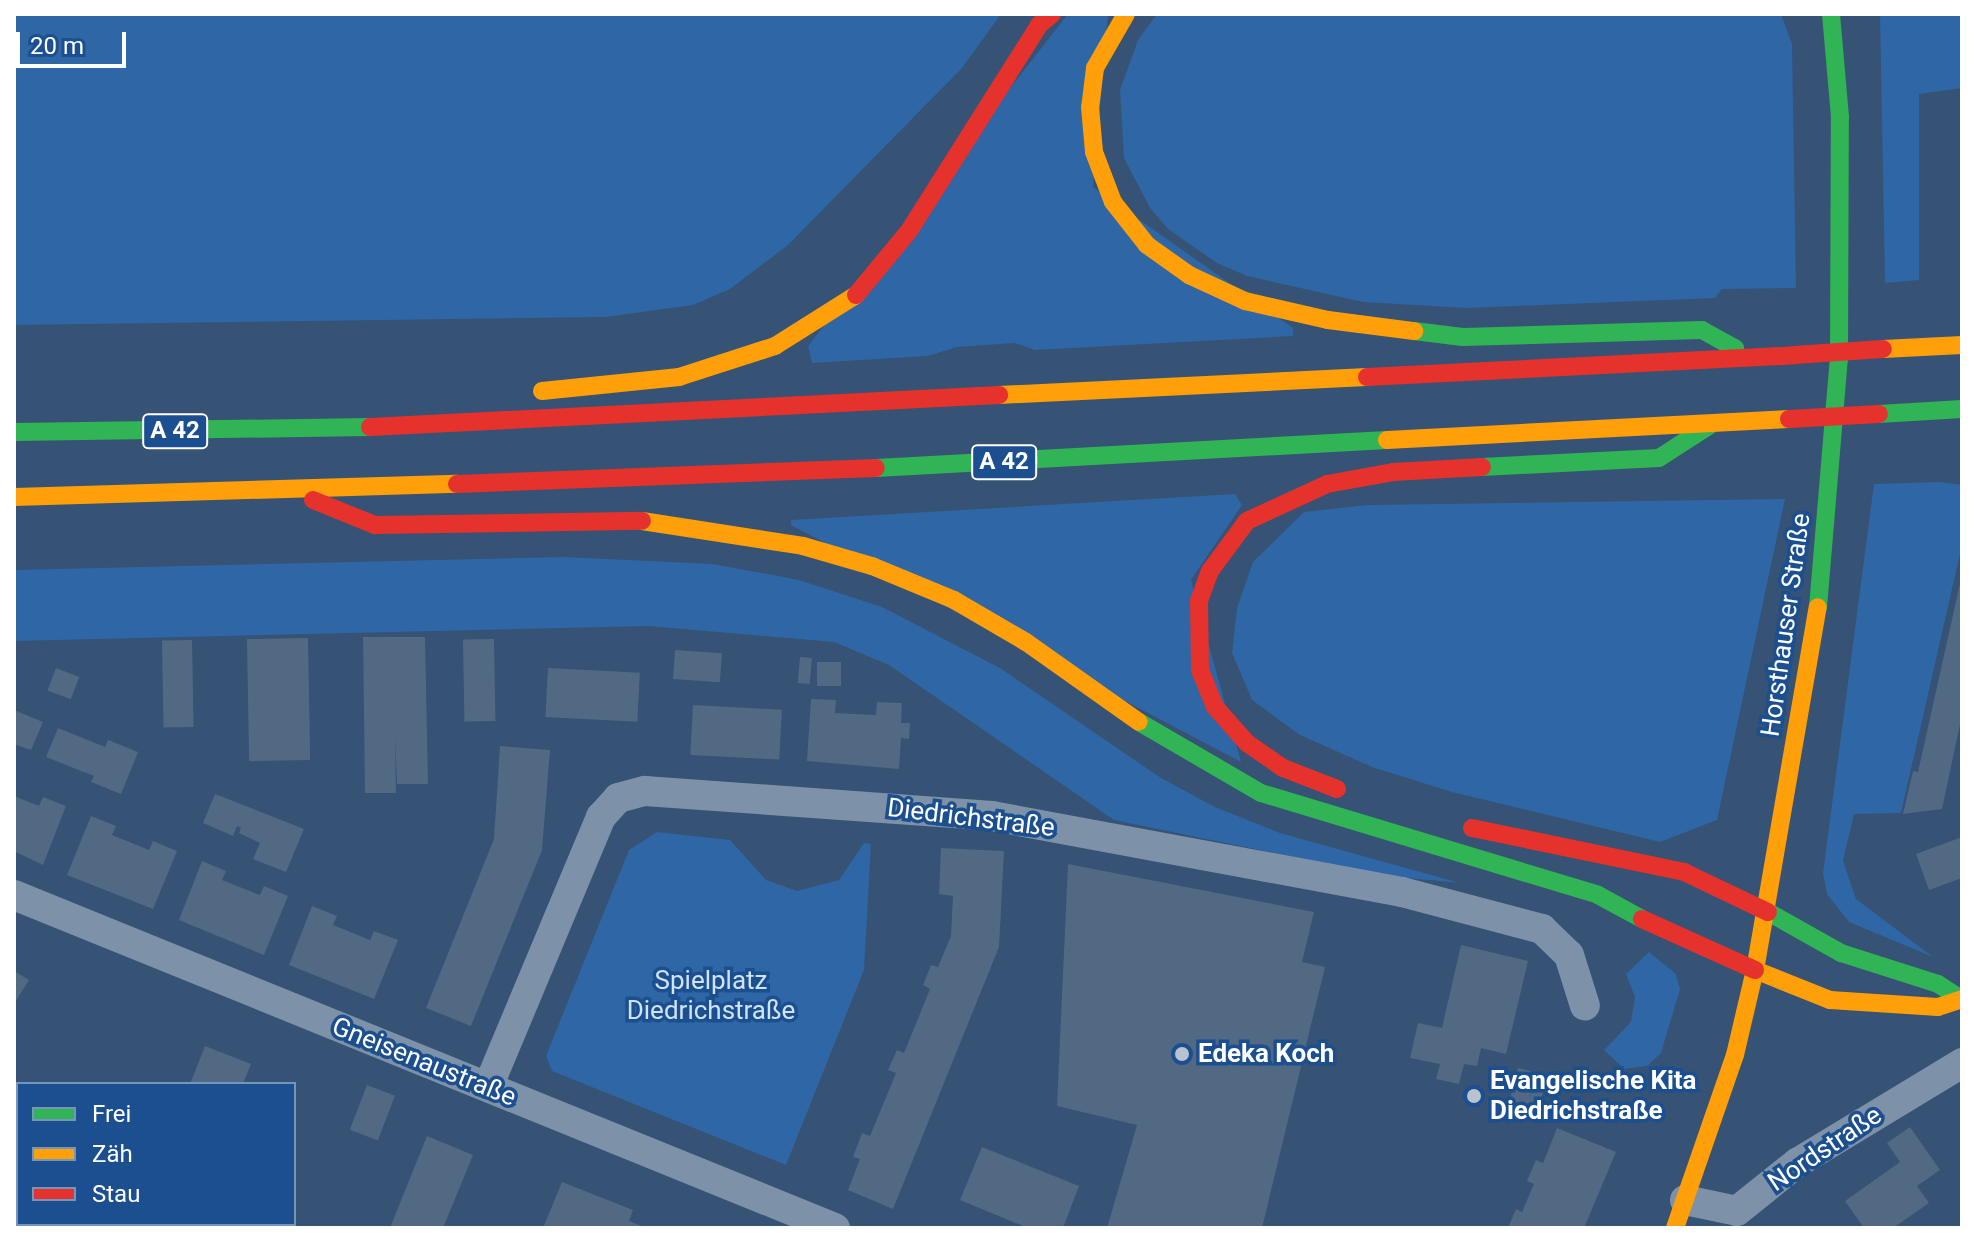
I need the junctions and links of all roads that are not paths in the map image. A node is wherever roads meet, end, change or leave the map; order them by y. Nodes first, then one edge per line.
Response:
1 (1052, 14) edge
2 (1126, 14) edge
3 (1831, 14) edge
4 (1962, 345) edge
5 (1751, 357) junction
6 (525, 392) dead end
7 (353, 408) dead end
8 (1962, 409) edge
9 (1712, 424) junction
10 (336, 429) junction
11 (14, 432) edge
12 (296, 493) junction
13 (14, 497) edge
14 (1355, 795) dead end
15 (1456, 824) dead end
16 (14, 895) edge
17 (1768, 912) junction
18 (1755, 970) junction
19 (1962, 999) edge
20 (1585, 1006) dead end
21 (1962, 1063) edge
22 (488, 1087) junction
23 (1685, 1200) junction
24 (835, 1228) edge
25 (1675, 1228) edge

1 - 6 main road
2 - 5 main road
3 - 17 main road, Horsthauser Straße
4 - 5 main road, A 42, bridge
5 - 10 main road, A 42
7 - 10 main road
8 - 9 main road, A 42, bridge
9 - 12 main road, A 42
9 - 14 main road
10 - 11 main road, A 42
12 - 13 main road, A 42
12 - 18 main road
15 - 17 main road
16 - 22 street, Gneisenaustraße
17 - 18 main road, Horsthauser Straße
17 - 19 main road
18 - 19 main road
18 - 23 main road, Horsthauser Straße
20 - 22 street, Diedrichstraße
21 - 23 street, Nordstraße
22 - 24 street, Gneisenaustraße
23 - 25 main road, Horsthauser Straße

